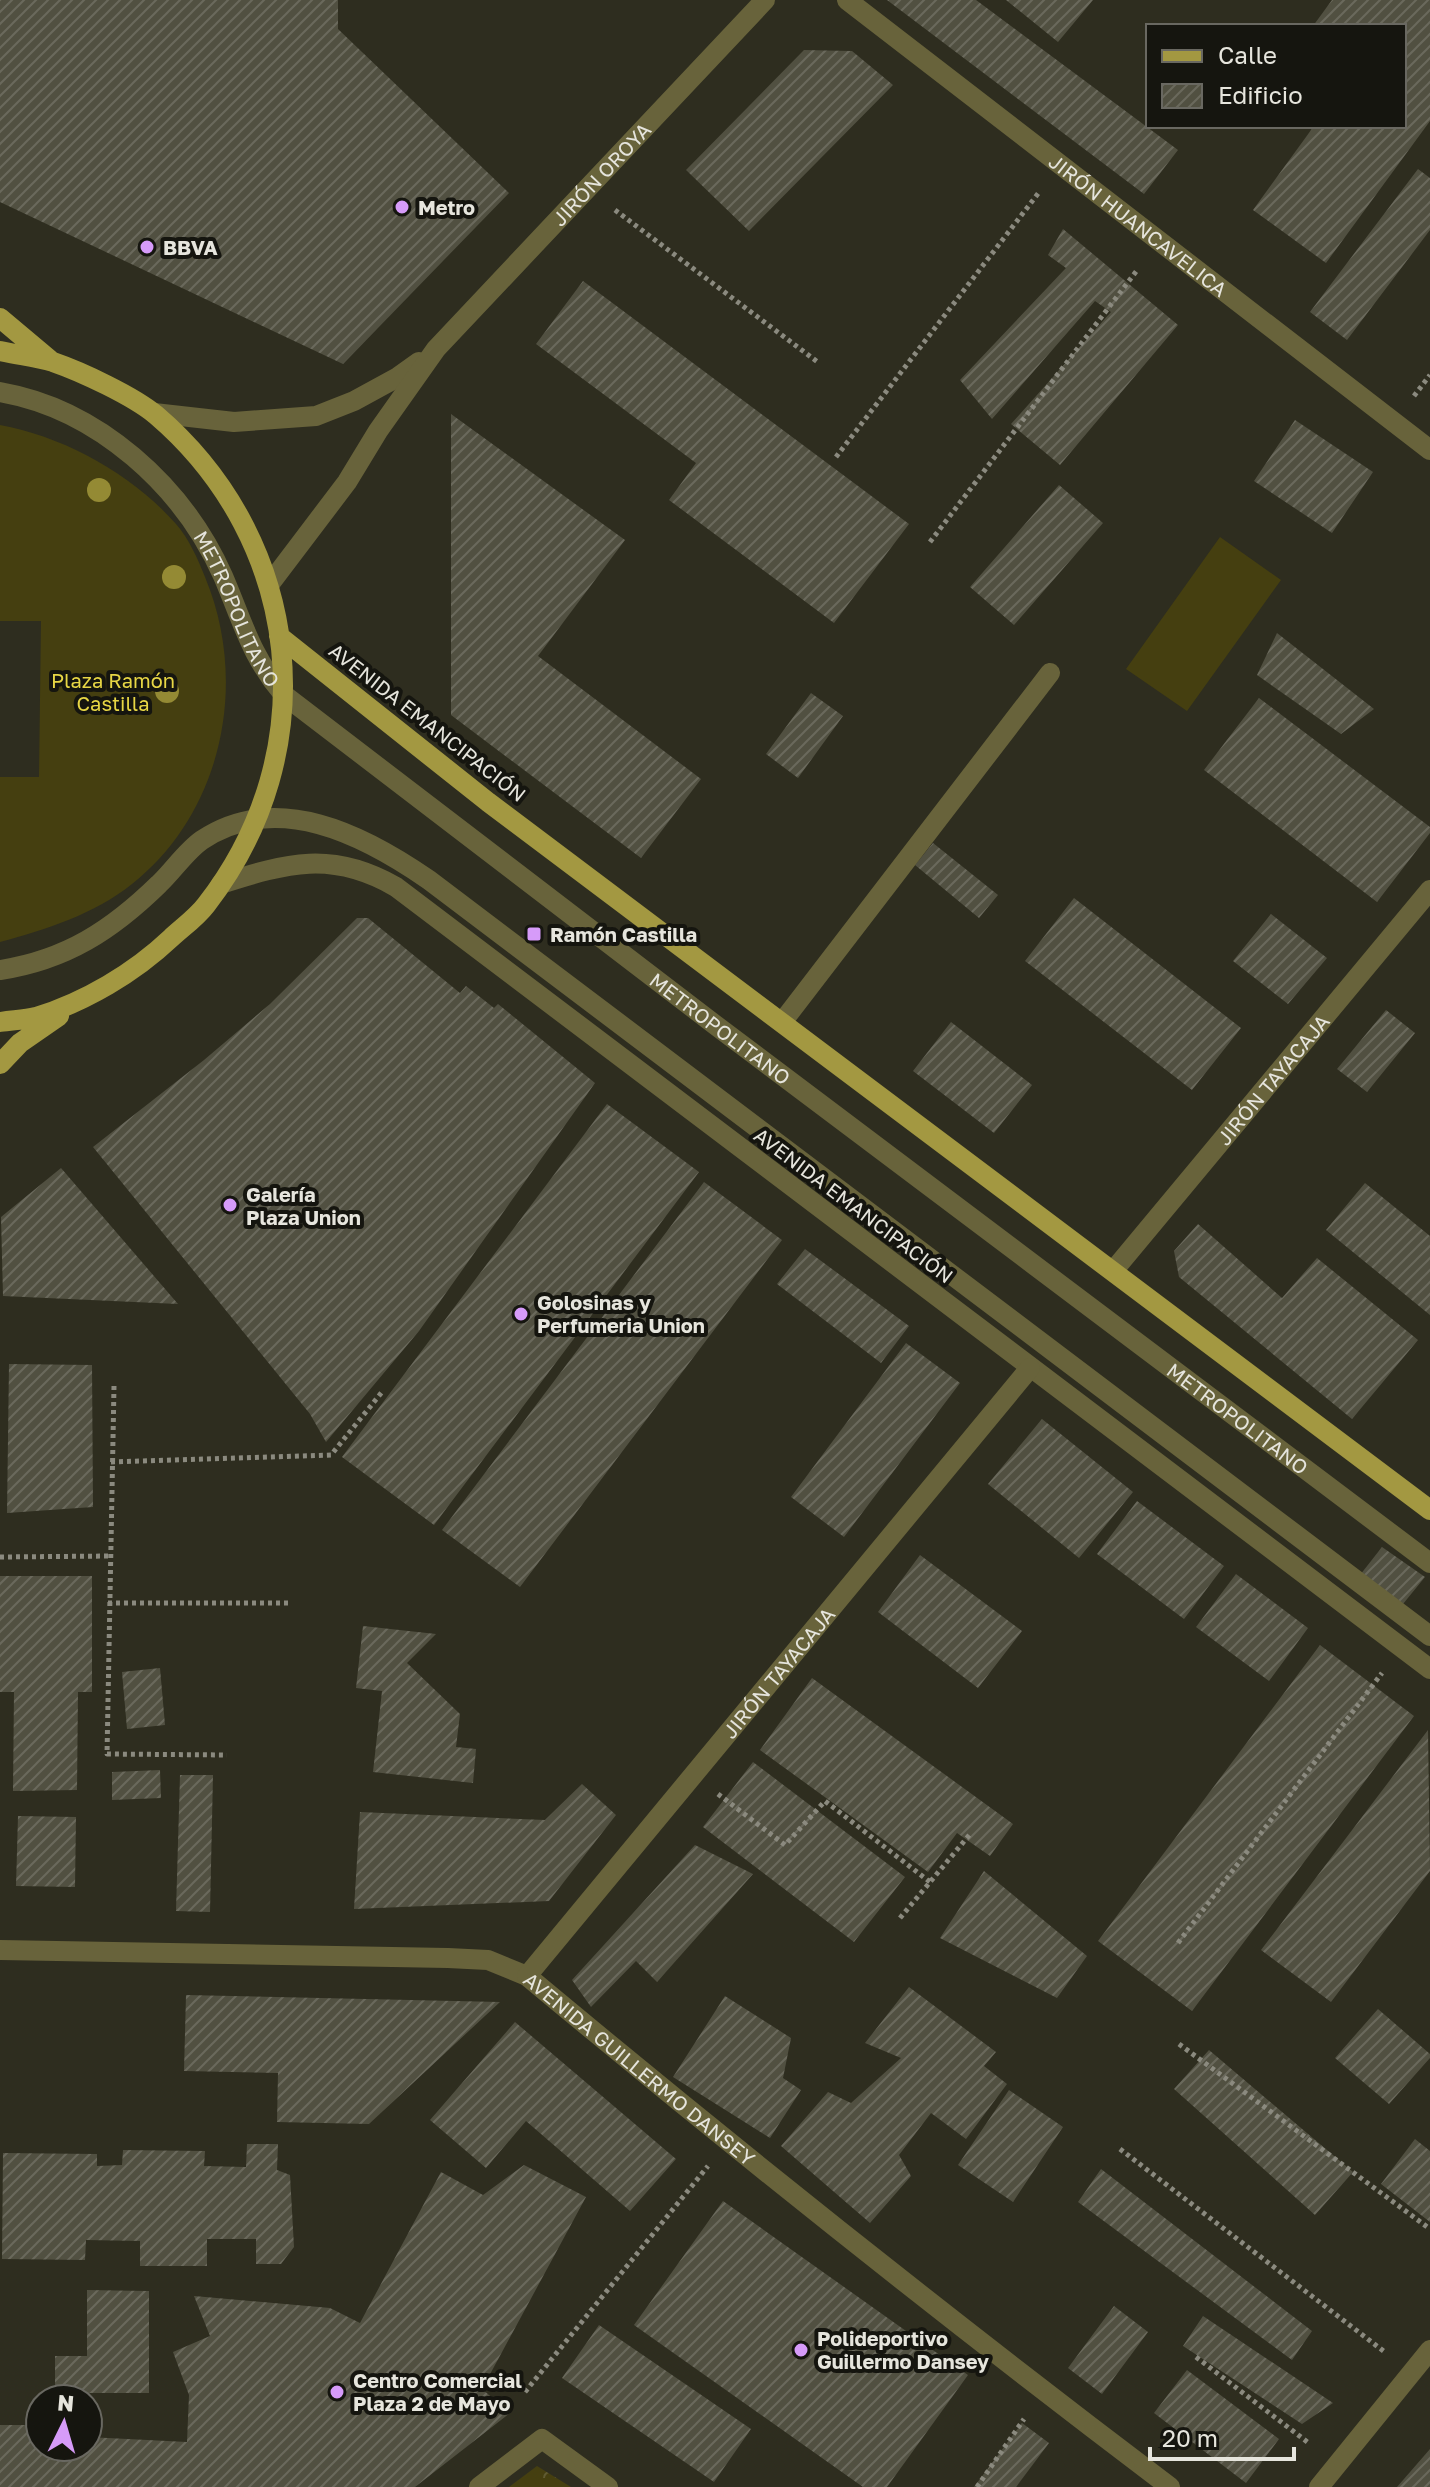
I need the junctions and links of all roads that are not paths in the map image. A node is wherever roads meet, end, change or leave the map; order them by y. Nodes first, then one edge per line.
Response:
1 (765, 0) edge
2 (847, 0) edge
3 (0, 318) edge
4 (436, 349) junction
5 (0, 351) edge
6 (53, 362) junction
7 (0, 392) edge
8 (154, 413) junction
9 (1430, 450) edge
10 (269, 585) junction
11 (279, 636) junction
12 (1050, 673) dead end
13 (284, 695) junction
14 (257, 819) junction
15 (221, 884) junction
16 (1430, 890) edge
17 (0, 970) edge
18 (87, 996) junction
19 (783, 1021) junction
20 (0, 1022) edge
21 (0, 1064) edge
22 (1114, 1270) junction
23 (1030, 1368) junction
24 (1430, 1510) edge
25 (1430, 1563) edge
26 (1430, 1636) edge
27 (1430, 1669) edge
28 (0, 1950) edge
29 (527, 1976) junction
30 (1430, 2350) edge
31 (479, 2487) edge
32 (608, 2487) edge
33 (1170, 2487) edge
34 (1319, 2487) edge

1 - 4 street, JIRÓN OROYA
2 - 9 street, JIRÓN HUANCAVELICA
3 - 6 main road
4 - 8 street, JIRÓN OROYA
4 - 10 street, JIRÓN OROYA
5 - 6 main road
6 - 8 main road
7 - 13 street, METROPOLITANO
8 - 10 main road
10 - 11 main road
11 - 13 main road
11 - 19 main road, AVENIDA EMANCIPACIÓN
12 - 19 street
13 - 14 main road
13 - 25 street, METROPOLITANO
14 - 15 main road
14 - 17 street
14 - 26 street
15 - 18 main road
15 - 23 street, AVENIDA EMANCIPACIÓN
16 - 22 street, JIRÓN TAYACAJA
18 - 20 main road
18 - 21 main road
19 - 22 main road, AVENIDA EMANCIPACIÓN
22 - 24 main road, AVENIDA EMANCIPACIÓN
23 - 27 street, AVENIDA EMANCIPACIÓN
23 - 29 street, JIRÓN TAYACAJA
28 - 29 street, AVENIDA GUILLERMO DANSEY
29 - 33 street, AVENIDA GUILLERMO DANSEY
30 - 34 street
31 - 32 street

